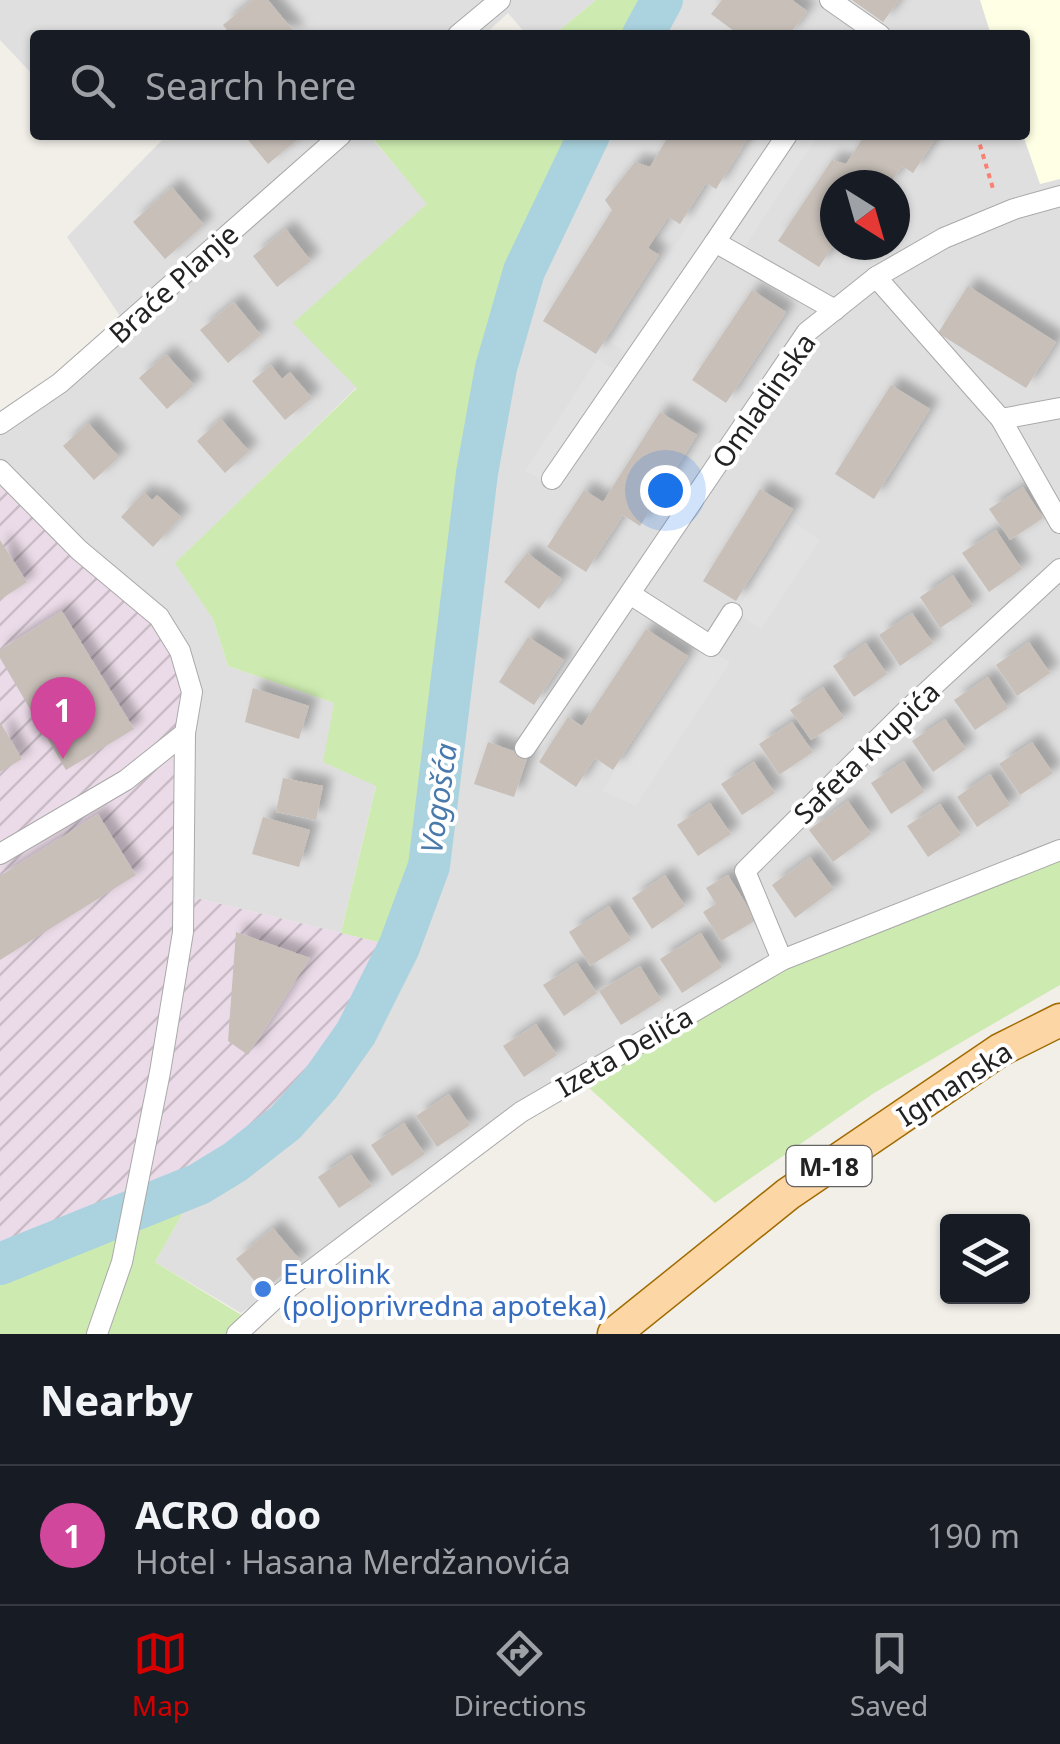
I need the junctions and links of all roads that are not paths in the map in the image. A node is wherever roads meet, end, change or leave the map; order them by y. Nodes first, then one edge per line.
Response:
1 (500, 0) edge
2 (830, 0) edge
3 (857, 29) edge
4 (464, 30) edge
5 (335, 140) edge
6 (784, 140) edge
7 (1060, 196) edge
8 (715, 242) junction
9 (876, 277) junction
10 (834, 310) junction
11 (1060, 408) edge
12 (1001, 418) junction
13 (0, 424) edge
14 (0, 470) edge
15 (552, 478) dead end
16 (1060, 523) edge
17 (1060, 569) edge
18 (630, 594) junction
19 (732, 613) dead end
20 (185, 732) junction
21 (525, 748) dead end
22 (1060, 850) edge
23 (0, 854) edge
24 (782, 960) junction
25 (1060, 1020) edge
26 (97, 1334) edge
27 (237, 1334) edge
28 (614, 1334) edge

1 - 4 street
2 - 3 street
5 - 13 street, Braće Planje
6 - 8 street
7 - 9 street, Omladinska
8 - 10 street, Omladinska
8 - 15 street
9 - 10 street, Omladinska
9 - 12 street
10 - 18 street, Omladinska
11 - 12 street
12 - 16 street
14 - 20 street
17 - 24 street, Safeta Krupića
18 - 19 street
18 - 21 street, Omladinska
20 - 23 street
20 - 26 street
22 - 24 street, Izeta Delića
24 - 27 street, Izeta Delića
25 - 28 main road, Igmanska / M-18

